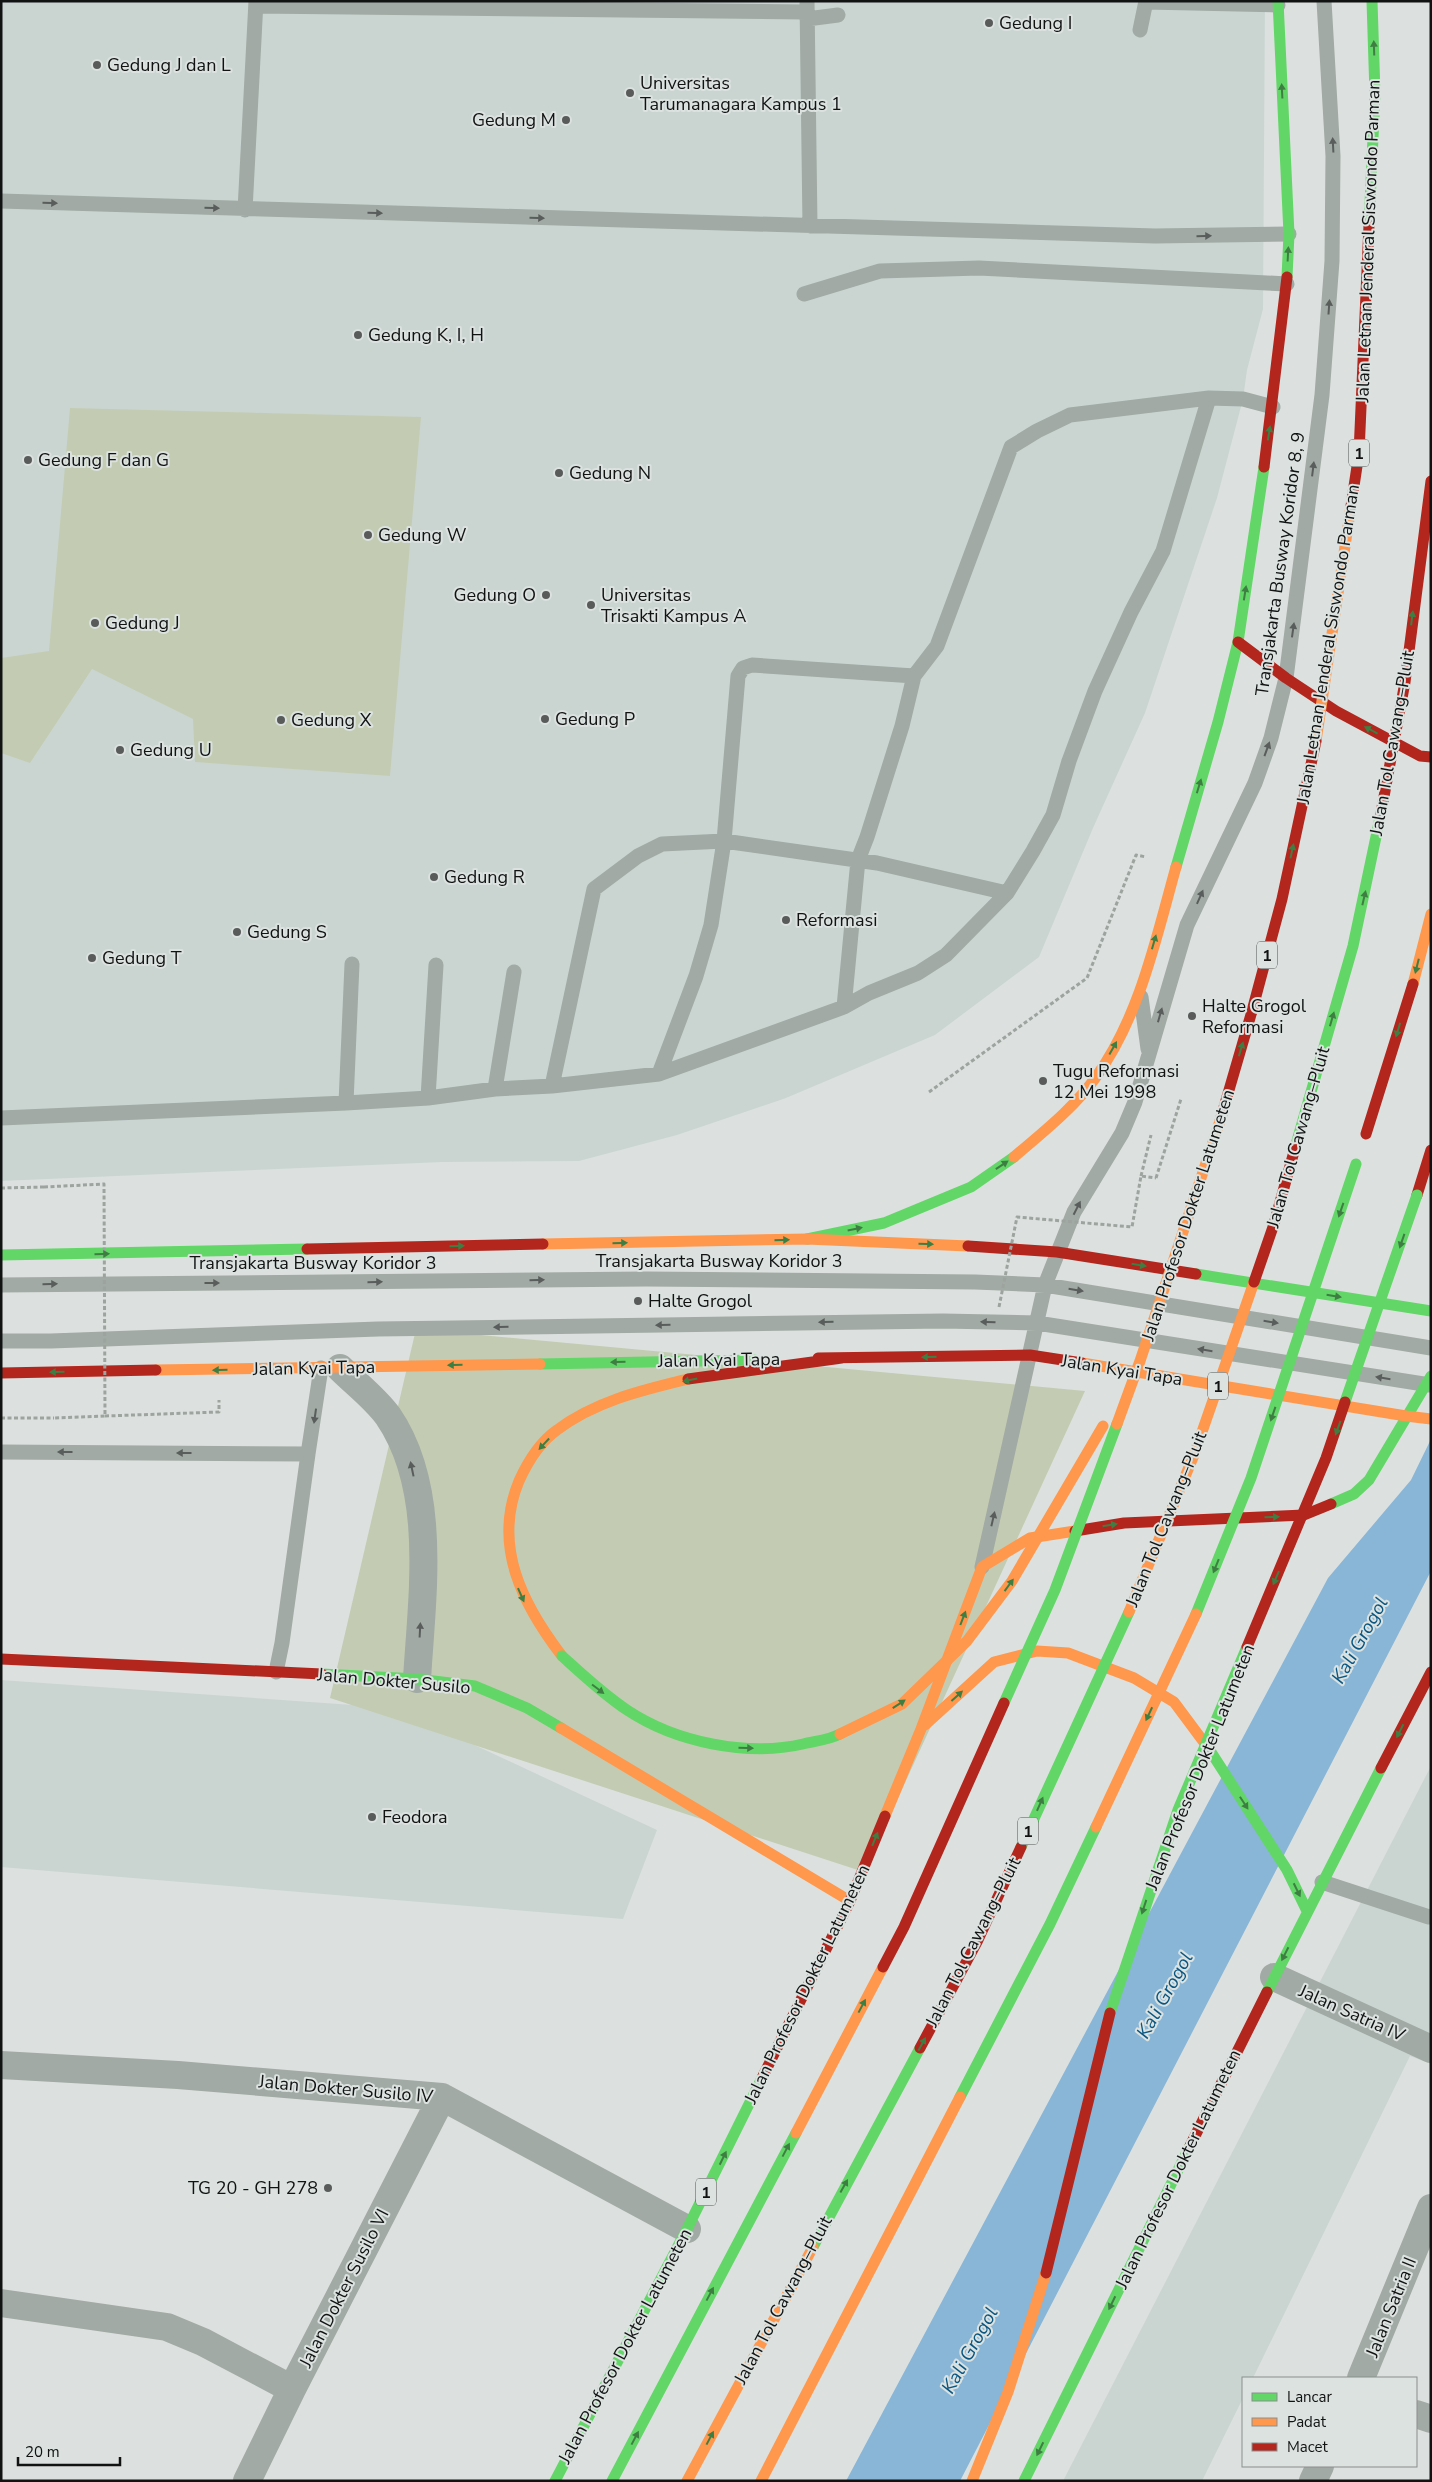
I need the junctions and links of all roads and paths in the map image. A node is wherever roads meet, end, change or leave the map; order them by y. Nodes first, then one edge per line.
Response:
1 (1324, 1) edge
2 (1372, 1) edge
3 (1146, 2) edge
4 (1278, 3) edge
5 (256, 4) edge
6 (807, 11) edge
7 (838, 15) dead end
8 (1140, 30) dead end
9 (1, 201) edge
10 (245, 210) junction
11 (810, 226) junction
12 (1289, 234) junction
13 (1286, 284) junction
14 (804, 294) dead end
15 (1209, 398) junction
16 (1273, 407) junction
17 (1431, 481) edge
18 (1238, 642) junction
19 (914, 676) junction
20 (1286, 678) junction
21 (1431, 757) edge
22 (724, 841) junction
23 (1147, 857) dead end
24 (858, 860) junction
25 (1008, 893) junction
26 (1431, 914) edge
27 (352, 964) dead end
28 (436, 965) dead end
29 (514, 972) dead end
30 (1141, 989) junction
31 (844, 1007) junction
32 (1252, 1011) joint
33 (1149, 1055) junction
34 (658, 1074) junction
35 (552, 1086) junction
36 (495, 1089) junction
37 (929, 1092) dead end
38 (428, 1098) junction
39 (1181, 1099) dead end
40 (346, 1103) junction
41 (1, 1118) edge
42 (1431, 1150) edge
43 (1144, 1156) dead end
44 (1141, 1176) junction
45 (1, 1188) edge
46 (807, 1239) junction
47 (1057, 1252) junction
48 (1, 1255) edge
49 (1, 1285) edge
50 (1045, 1285) junction
51 (1000, 1307) dead end
52 (1431, 1311) edge
53 (1037, 1323) junction
54 (1, 1341) edge
55 (1431, 1348) edge
56 (1030, 1355) junction
57 (842, 1358) junction
58 (1140, 1361) junction
59 (330, 1368) junction
60 (1, 1373) edge
61 (1429, 1382) edge
62 (219, 1412) dead end
63 (105, 1416) junction
64 (1406, 1416) junction
65 (1, 1418) edge
66 (1427, 1419) edge
67 (1, 1452) edge
68 (308, 1454) junction
69 (982, 1567) junction
70 (1, 1658) edge
71 (276, 1672) junction
72 (1431, 1672) edge
73 (417, 1679) junction
74 (1414, 1704) junction
75 (1431, 1706) edge
76 (921, 1729) junction
77 (1322, 1882) junction
78 (850, 1901) junction
79 (1307, 1911) junction
80 (1429, 1918) dead end
81 (1274, 1977) junction
82 (1431, 2049) edge
83 (1, 2065) edge
84 (442, 2097) junction
85 (1429, 2218) edge
86 (687, 2229) junction
87 (1, 2303) edge
88 (1362, 2377) edge
89 (292, 2389) junction
90 (1417, 2414) edge
91 (1431, 2419) edge
92 (1320, 2467) edge
93 (247, 2481) edge
94 (555, 2481) edge
95 (612, 2481) edge
96 (687, 2481) edge
97 (761, 2481) edge
98 (972, 2481) edge
99 (1024, 2481) edge
100 (1313, 2481) edge

20 -> 1 lane, Transjakarta Busway Koridor 8, 9
32 -> 2 main road, Jalan Letnan Jenderal Siswondo Parman / 1, bridge
3 - 4 lane
3 - 8 lane
12 -> 4 main road
5 - 6 lane
5 - 10 lane
6 - 7 lane
6 - 11 lane
9 -> 10 lane
10 -> 11 lane
11 -> 12 lane
13 -> 12 main road
13 - 14 lane
13 - 16 main road
15 - 16 lane
15 - 19 lane
15 - 25 lane
18 -> 16 main road
96 -> 17 main road, Jalan Tol Cawang–Pluit / 1, bridge
18 - 20 main road
30 -> 18 main road
19 - 22 lane
19 - 24 lane
21 -> 20 main road
33 -> 20 lane, Transjakarta Busway Koridor 8, 9
22 - 24 lane
22 - 34 lane
22 - 35 lane
23 - 37 path
24 - 25 lane
24 - 31 lane
25 - 31 lane
26 -> 97 main road, bridge
27 - 40 lane
28 - 38 lane
29 - 36 lane
30 - 33 lane
46 -> 30 main road
31 - 34 lane
58 -> 32 main road, Jalan Profesor Dokter Latumeten / 1, bridge
47 -> 33 lane, Transjakarta Busway Koridor 8, 9
34 - 35 lane
35 - 36 lane
36 - 38 lane
38 - 40 lane
39 - 44 path, bridge
40 - 41 lane
42 -> 98 main road, Jalan Profesor Dokter Latumeten, bridge
43 - 44 path
44 - 51 path, bridge
45 - 63 path, bridge
46 -> 47 main road
48 -> 46 main road
47 - 50 lane, Transjakarta Busway Koridor 8, 9
47 -> 52 main road
49 -> 50 lane, Transjakarta Busway Koridor 3
50 - 53 lane, Transjakarta Busway Koridor 8, 9
50 -> 55 lane, Transjakarta Busway Koridor 3
53 -> 54 lane
53 - 56 lane, Transjakarta Busway Koridor 8, 9
61 -> 53 lane
56 -> 57 main road, Jalan Kyai Tapa / 1
56 - 64 main road, Jalan Kyai Tapa / 1
69 -> 56 lane, Transjakarta Busway Koridor 8, 9
57 -> 58 main road, bridge
57 -> 59 main road, Jalan Kyai Tapa
95 -> 58 main road, Jalan Profesor Dokter Latumeten / 1, bridge
59 -> 60 main road, Jalan Kyai Tapa
59 -> 68 lane
73 -> 59 street
61 - 64 main road
62 - 63 path
63 - 65 path, bridge
64 - 66 main road, Jalan Kyai Tapa / 1
69 -> 64 main road
68 -> 67 lane
68 - 71 lane
76 -> 69 main road, Jalan Profesor Dokter Latumeten / 1
70 - 71 main road, Jalan Dokter Susilo
71 - 73 main road, Jalan Dokter Susilo
72 - 74 main road, Jalan Profesor Dokter Latumeten
73 - 78 main road, Jalan Dokter Susilo
74 - 75 lane
74 -> 77 main road, Jalan Profesor Dokter Latumeten
78 -> 76 main road, Jalan Profesor Dokter Latumeten / 1
76 -> 79 main road
77 - 79 main road, Jalan Profesor Dokter Latumeten
77 - 80 lane
86 -> 78 main road, Jalan Profesor Dokter Latumeten / 1
79 -> 81 main road, Jalan Profesor Dokter Latumeten
81 - 82 street, Jalan Satria IV
81 -> 99 main road, Jalan Profesor Dokter Latumeten
83 - 84 street, Jalan Dokter Susilo IV
84 - 86 street, Jalan Dokter Susilo IV
84 - 89 street, Jalan Dokter Susilo VI
85 - 88 street, Jalan Satria II
86 - 94 main road, Jalan Profesor Dokter Latumeten / 1
87 - 89 street
89 - 93 street, Jalan Dokter Susilo VI
90 - 91 street
92 - 100 street

